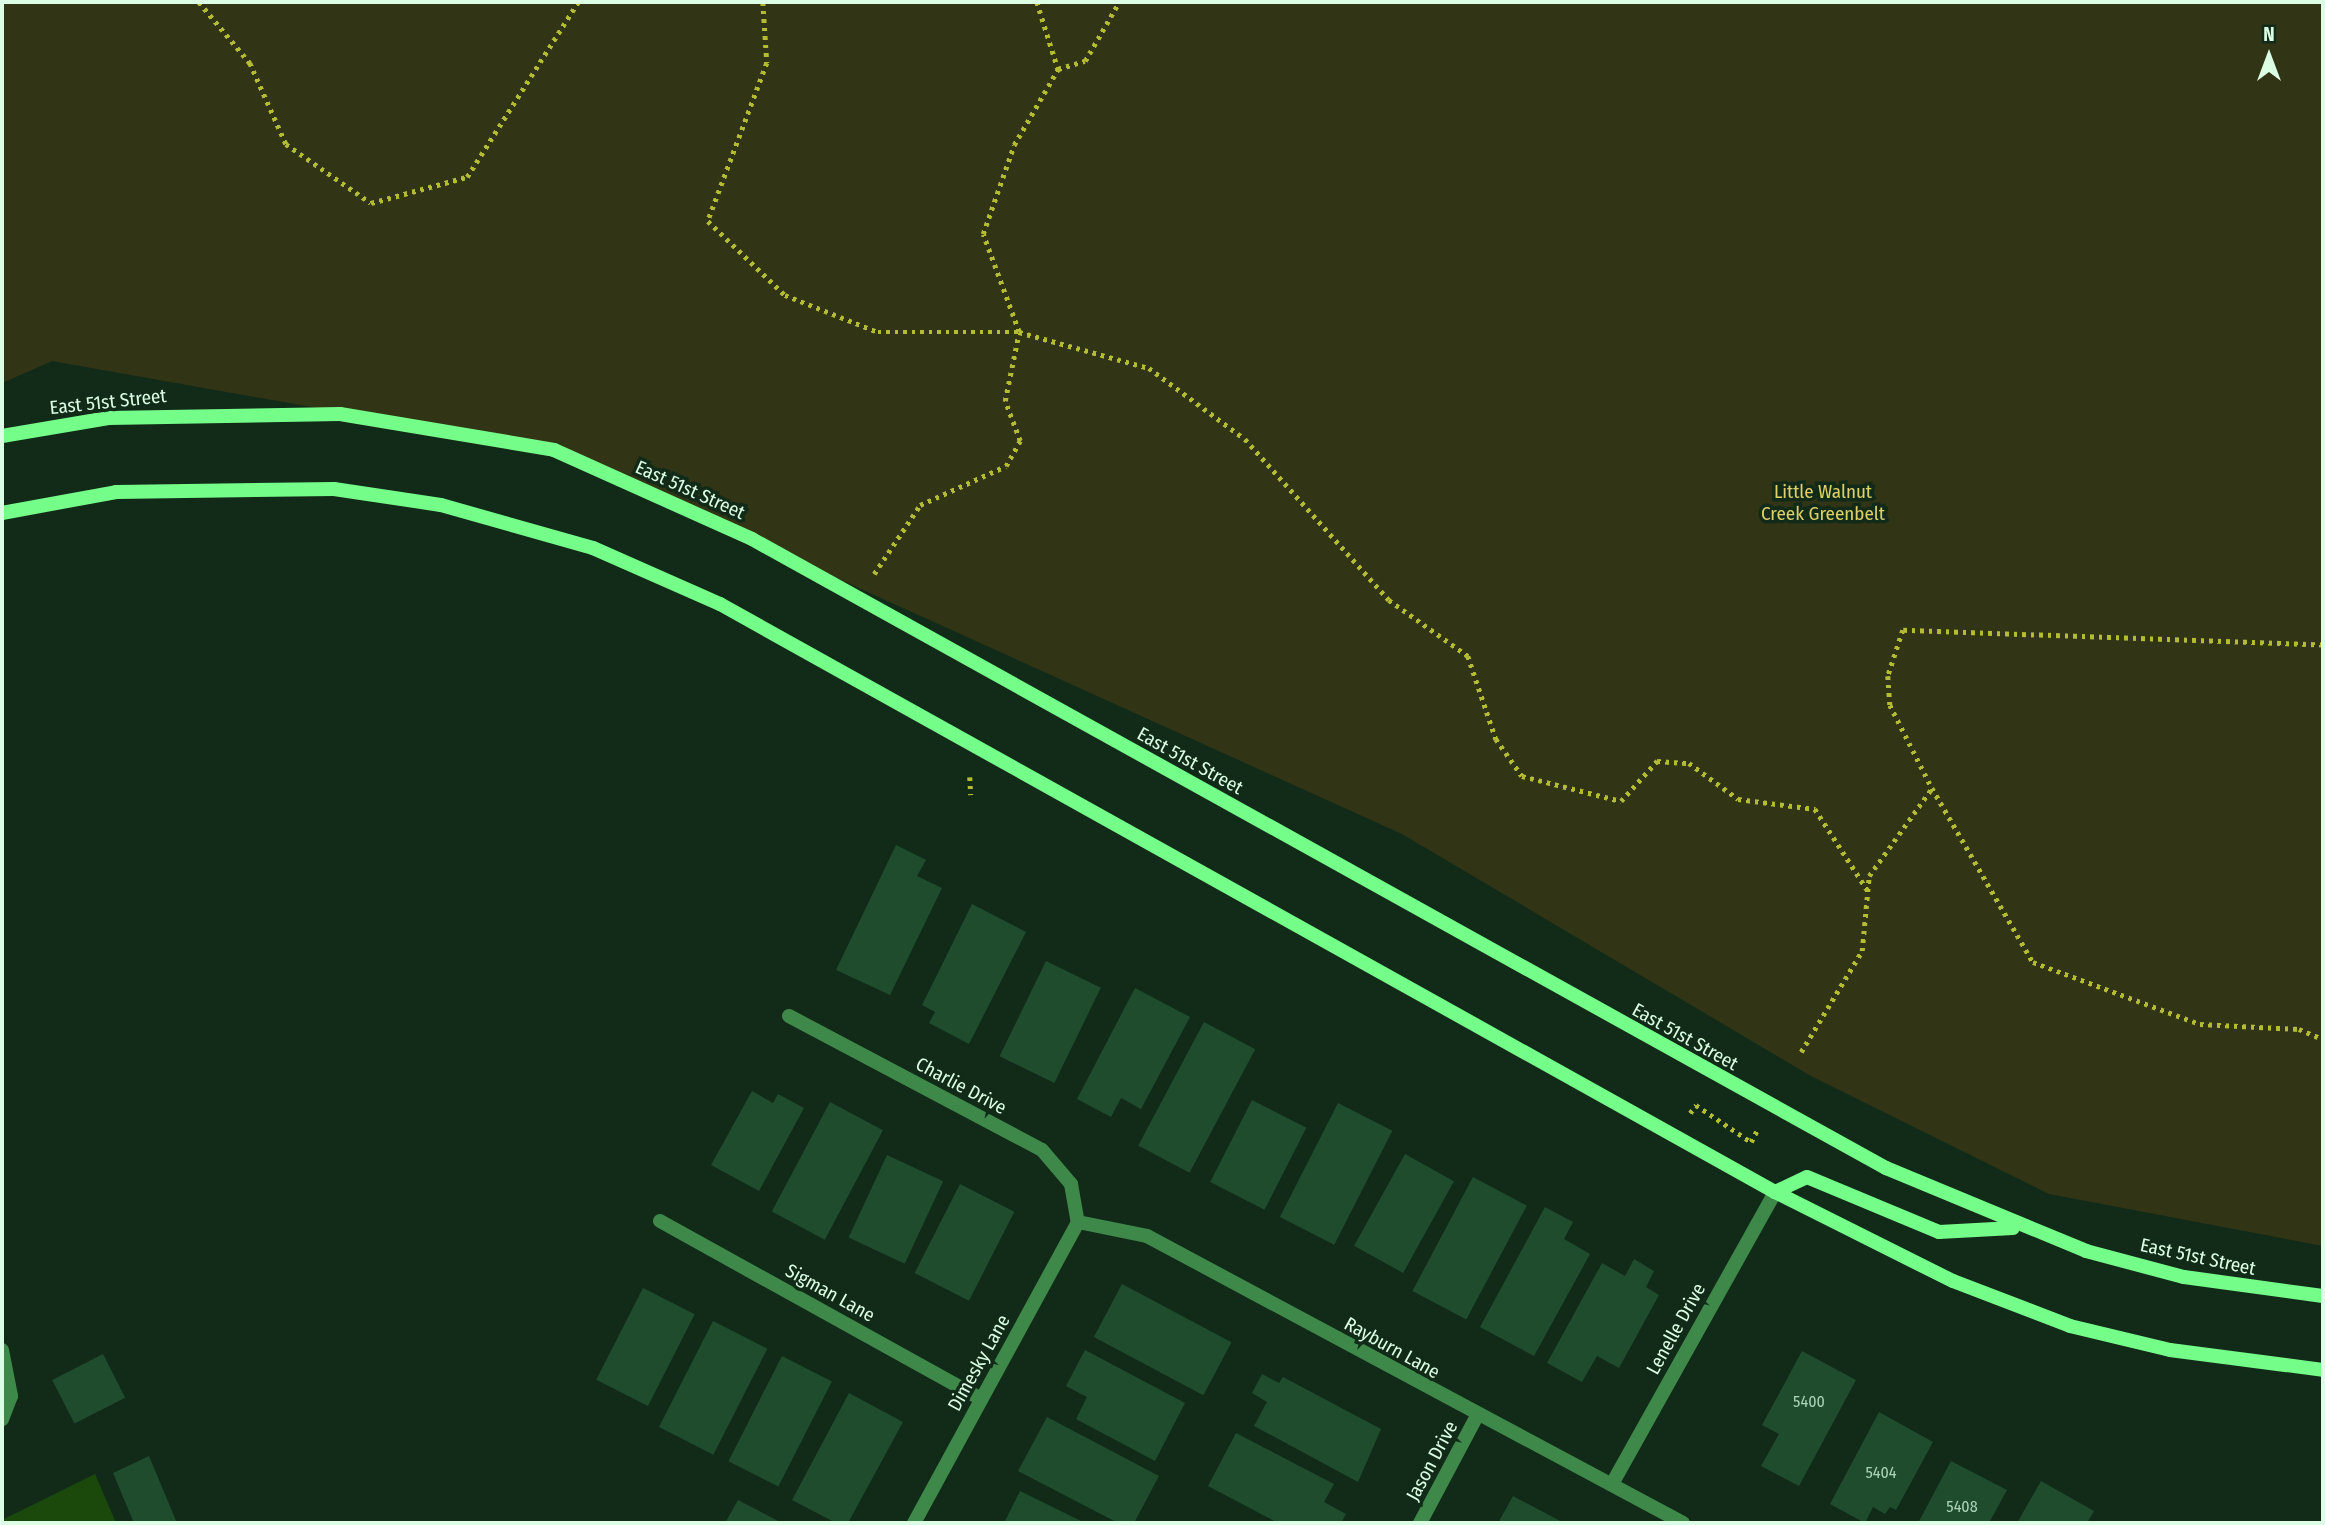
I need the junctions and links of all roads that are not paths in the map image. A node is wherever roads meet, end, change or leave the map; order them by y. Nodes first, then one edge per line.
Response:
1 (2, 436) edge
2 (2, 513) edge
3 (789, 1016) dead end
4 (1775, 1192) junction
5 (660, 1221) dead end
6 (1078, 1222) junction
7 (2022, 1228) junction
8 (2323, 1296) edge
9 (2, 1350) edge
10 (2323, 1370) edge
11 (981, 1399) junction
12 (1477, 1416) junction
13 (2, 1419) edge
14 (1612, 1484) junction
15 (914, 1523) edge
16 (1420, 1523) edge
17 (1683, 1523) edge

1 - 7 street, East 51st Street
2 - 4 street
3 - 6 street, Charlie Drive
4 - 7 street
4 - 10 street
4 - 14 street, Lenelle Drive
5 - 11 street, Sigman Lane
6 - 11 street, Dimesky Lane
6 - 12 street, Rayburn Lane
7 - 8 street, East 51st Street
9 - 13 street
11 - 15 street, Dimesky Lane
12 - 14 street, Rayburn Lane
12 - 16 street, Jason Drive
14 - 17 street, Rayburn Lane

